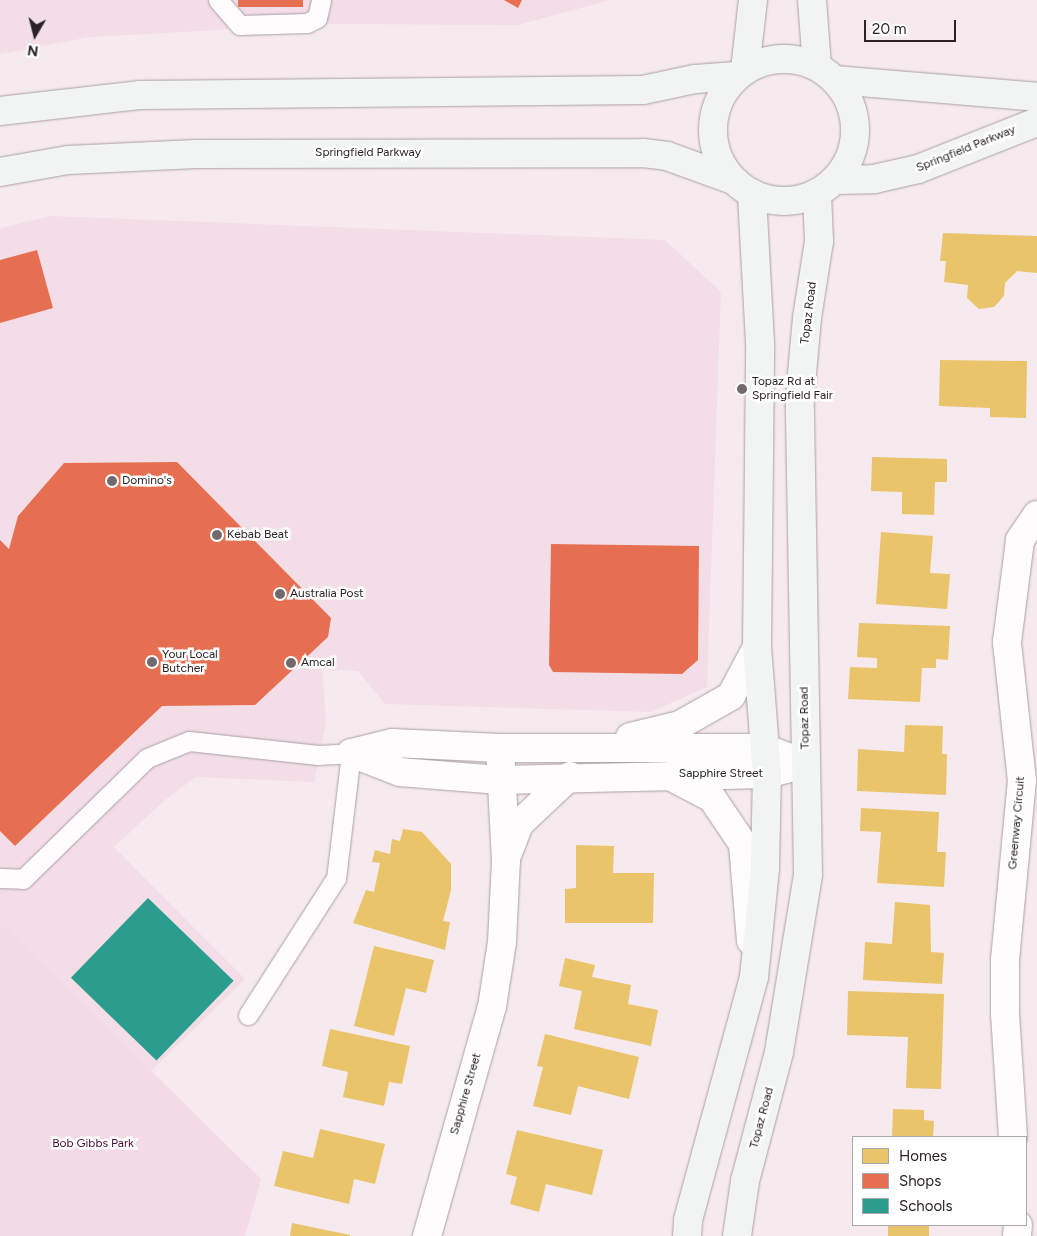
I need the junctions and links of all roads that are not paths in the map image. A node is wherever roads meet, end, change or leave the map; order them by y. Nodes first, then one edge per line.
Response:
1 (218, 0) edge
2 (321, 0) edge
3 (753, 0) edge
4 (812, 0) edge
5 (741, 73) junction
6 (827, 73) junction
7 (1037, 97) edge
8 (0, 111) edge
9 (1037, 122) edge
10 (0, 172) edge
11 (743, 187) junction
12 (826, 187) junction
13 (1037, 516) edge
14 (757, 647) junction
15 (592, 746) junction
16 (500, 748) junction
17 (764, 748) junction
18 (351, 753) junction
19 (806, 764) junction
20 (665, 774) junction
21 (767, 774) junction
22 (570, 776) junction
23 (500, 780) junction
24 (506, 861) junction
25 (0, 878) edge
26 (754, 977) junction
27 (248, 1015) dead end
28 (1013, 1136) edge
29 (427, 1236) edge
30 (687, 1236) edge
31 (737, 1236) edge

1 - 2 lane
3 - 5 main road
4 - 6 main road
5 - 6 main road
5 - 8 main road
5 - 11 main road
6 - 7 main road
6 - 12 main road
9 - 12 main road, Springfield Parkway
10 - 11 main road, Springfield Parkway
11 - 12 main road
11 - 14 main road
12 - 19 main road, Topaz Road
13 - 28 street, Greenway Circuit
14 - 15 street, Sapphire Street
14 - 17 main road
15 - 16 street, Sapphire Street
15 - 17 street, Sapphire Street
16 - 18 street, Sapphire Street
16 - 23 street, Sapphire Street
17 - 19 street, Sapphire Street
17 - 21 main road
18 - 23 street, Sapphire Street
18 - 25 lane
18 - 27 lane
19 - 21 street, Sapphire Street
19 - 31 main road, Topaz Road
20 - 21 street, Sapphire Street
20 - 22 street, Sapphire Street
20 - 26 street
21 - 26 main road
22 - 23 street, Sapphire Street
22 - 24 street, Sapphire Street
23 - 24 street, Sapphire Street
24 - 29 street, Sapphire Street
26 - 30 main road

